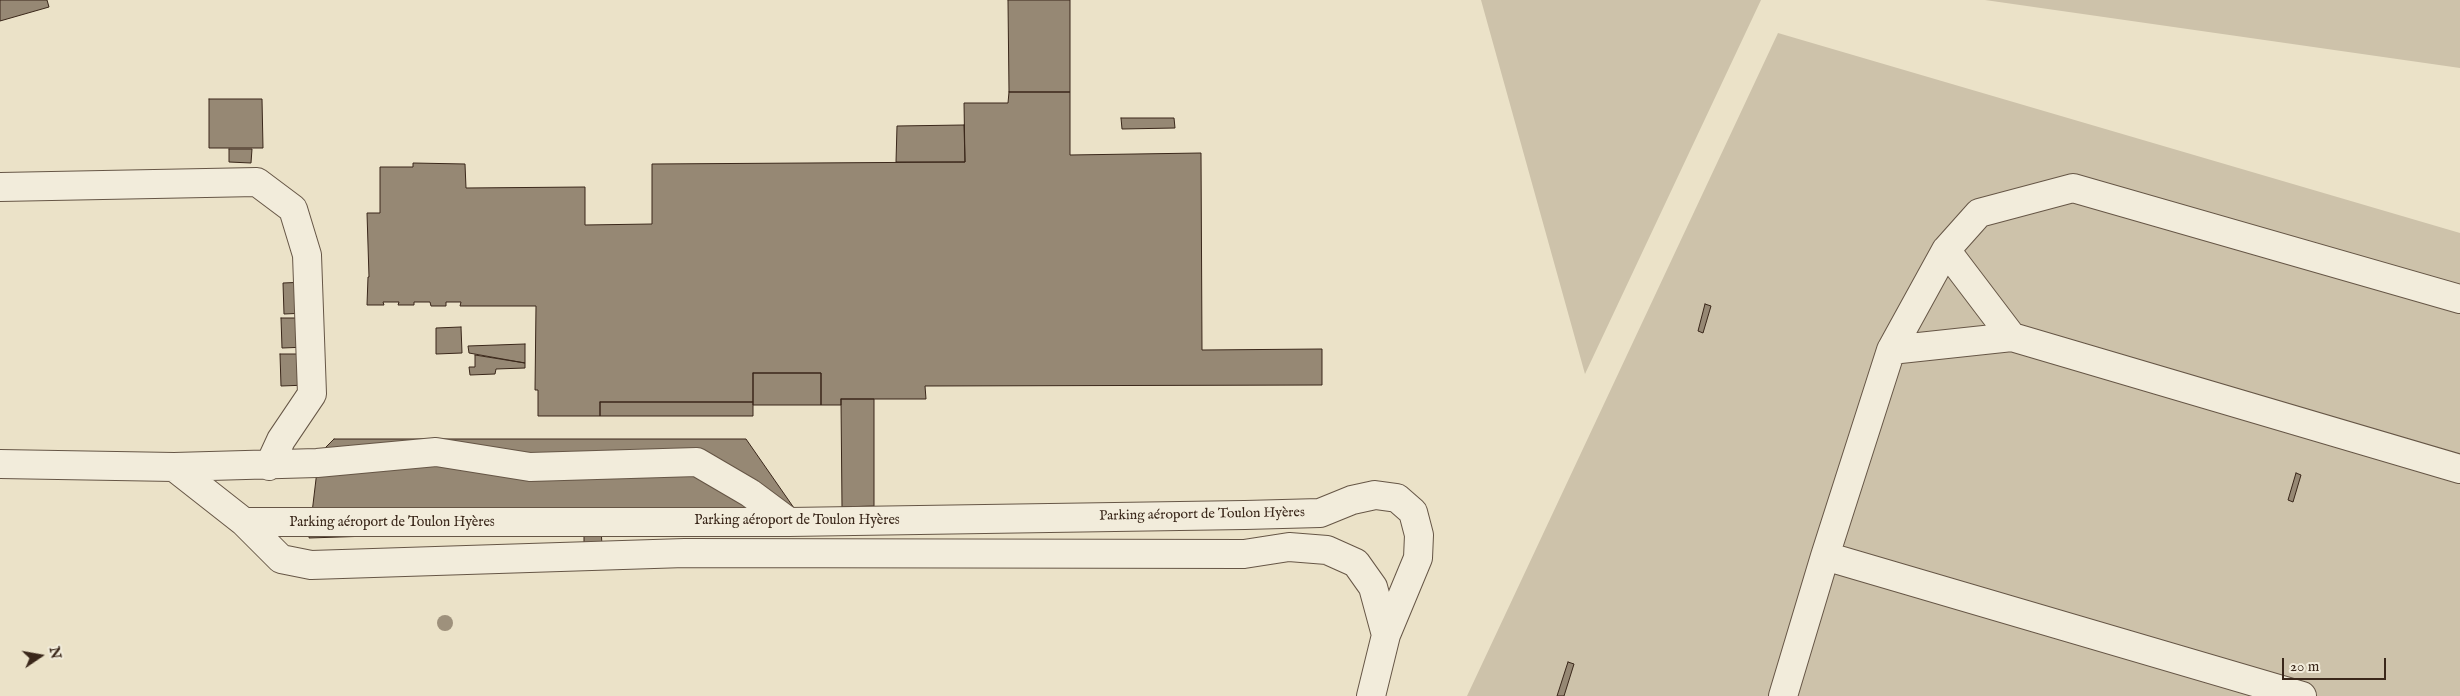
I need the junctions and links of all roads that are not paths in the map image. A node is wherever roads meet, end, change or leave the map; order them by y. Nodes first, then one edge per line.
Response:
1 (0, 187) edge
2 (1946, 250) junction
3 (2460, 299) edge
4 (2012, 337) junction
5 (1891, 350) junction
6 (0, 464) edge
7 (269, 466) junction
8 (174, 467) junction
9 (2460, 469) edge
10 (244, 522) junction
11 (789, 522) junction
12 (1825, 556) junction
13 (1386, 634) junction
14 (1787, 695) edge
15 (1371, 696) edge
16 (2302, 696) edge

1 - 7 street
2 - 3 street
2 - 4 street
2 - 5 street
4 - 5 street
4 - 9 street
5 - 12 street
6 - 8 street
7 - 8 street
7 - 11 street
8 - 10 street
10 - 11 street, Parking aéroport de Toulon Hyères
10 - 13 street
11 - 13 street, Parking aéroport de Toulon Hyères
12 - 14 street
12 - 16 street
13 - 15 street, Parking aéroport de Toulon Hyères

